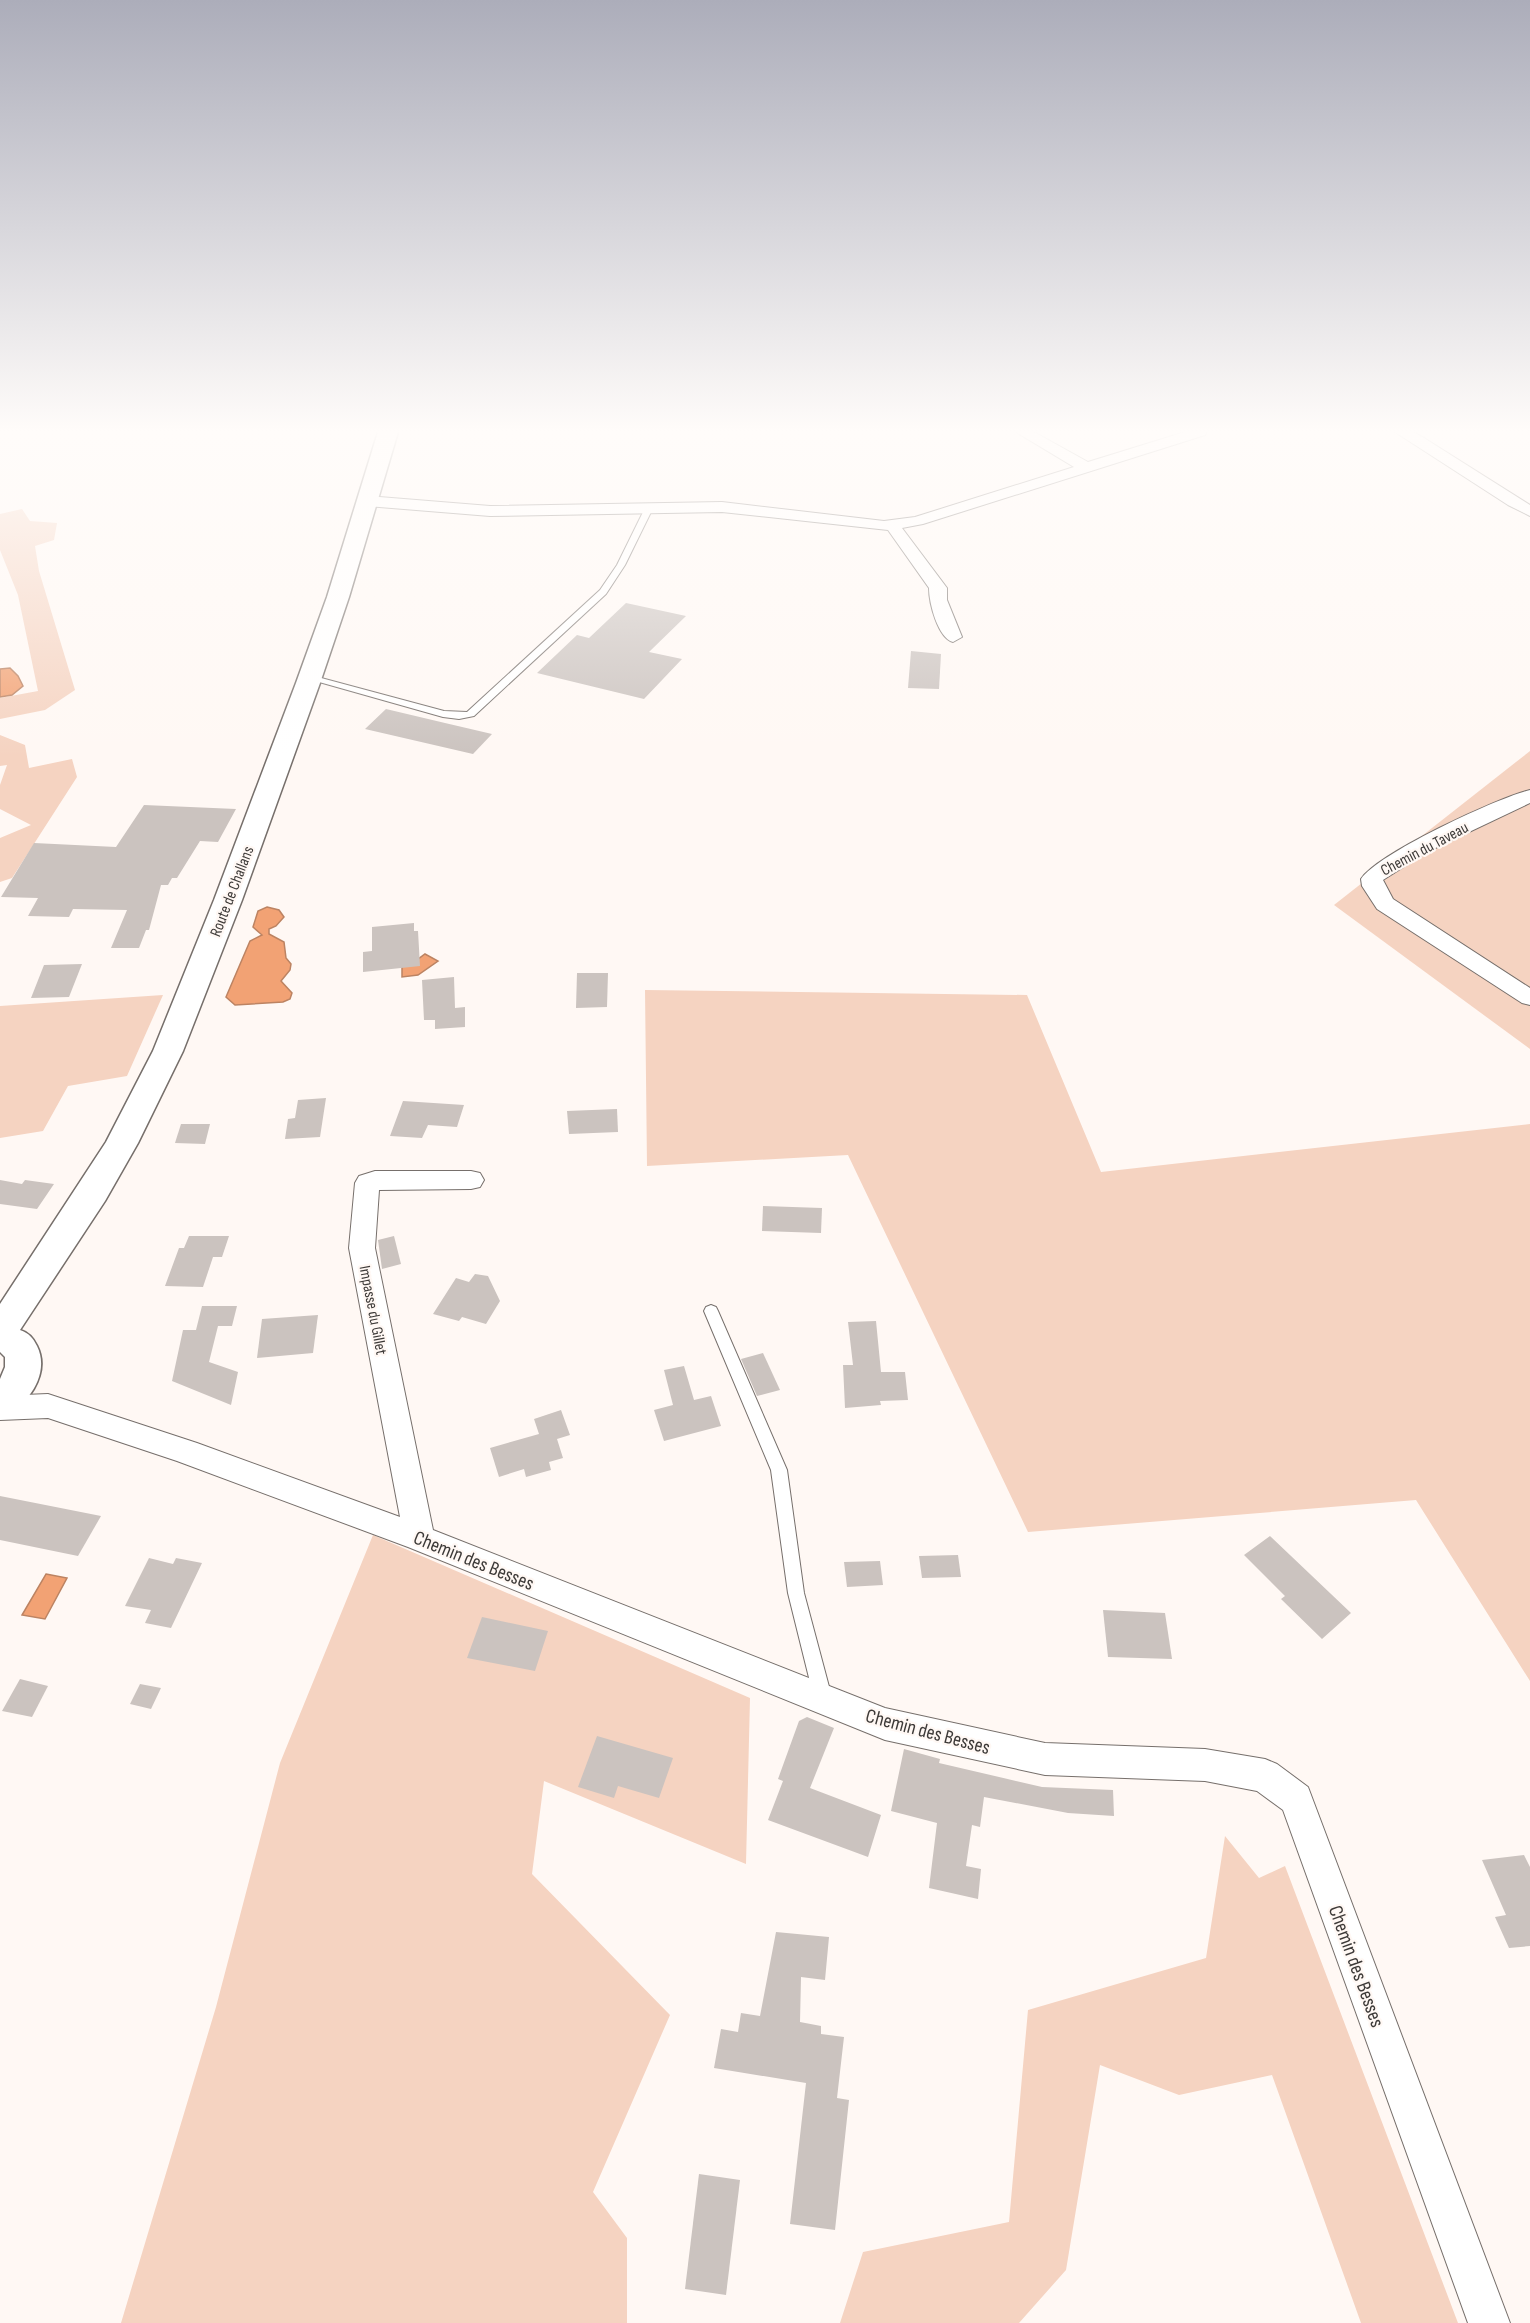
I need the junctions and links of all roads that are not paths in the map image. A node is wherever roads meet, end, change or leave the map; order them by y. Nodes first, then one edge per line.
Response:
1 (355, 540) edge
2 (633, 540) edge
3 (903, 540) edge
4 (953, 637) dead end
5 (310, 678) junction
6 (1530, 796) edge
7 (1530, 999) edge
8 (471, 1180) dead end
9 (711, 1311) dead end
10 (10, 1338) edge
11 (0, 1402) edge
12 (48, 1406) junction
13 (0, 1408) edge
14 (419, 1538) junction
15 (823, 1698) junction
16 (1489, 2323) edge

1 - 5 main road, Route de Challans
2 - 5 lane
3 - 4 street
5 - 10 main road, Route de Challans
6 - 7 street, Chemin du Taveau
8 - 14 street, Impasse du Gillet
9 - 15 lane
10 - 11 main road, Route de Challans
10 - 12 street
12 - 13 street, Chemin des Besses
12 - 14 street, Chemin des Besses
14 - 15 street, Chemin des Besses
15 - 16 street, Chemin des Besses

